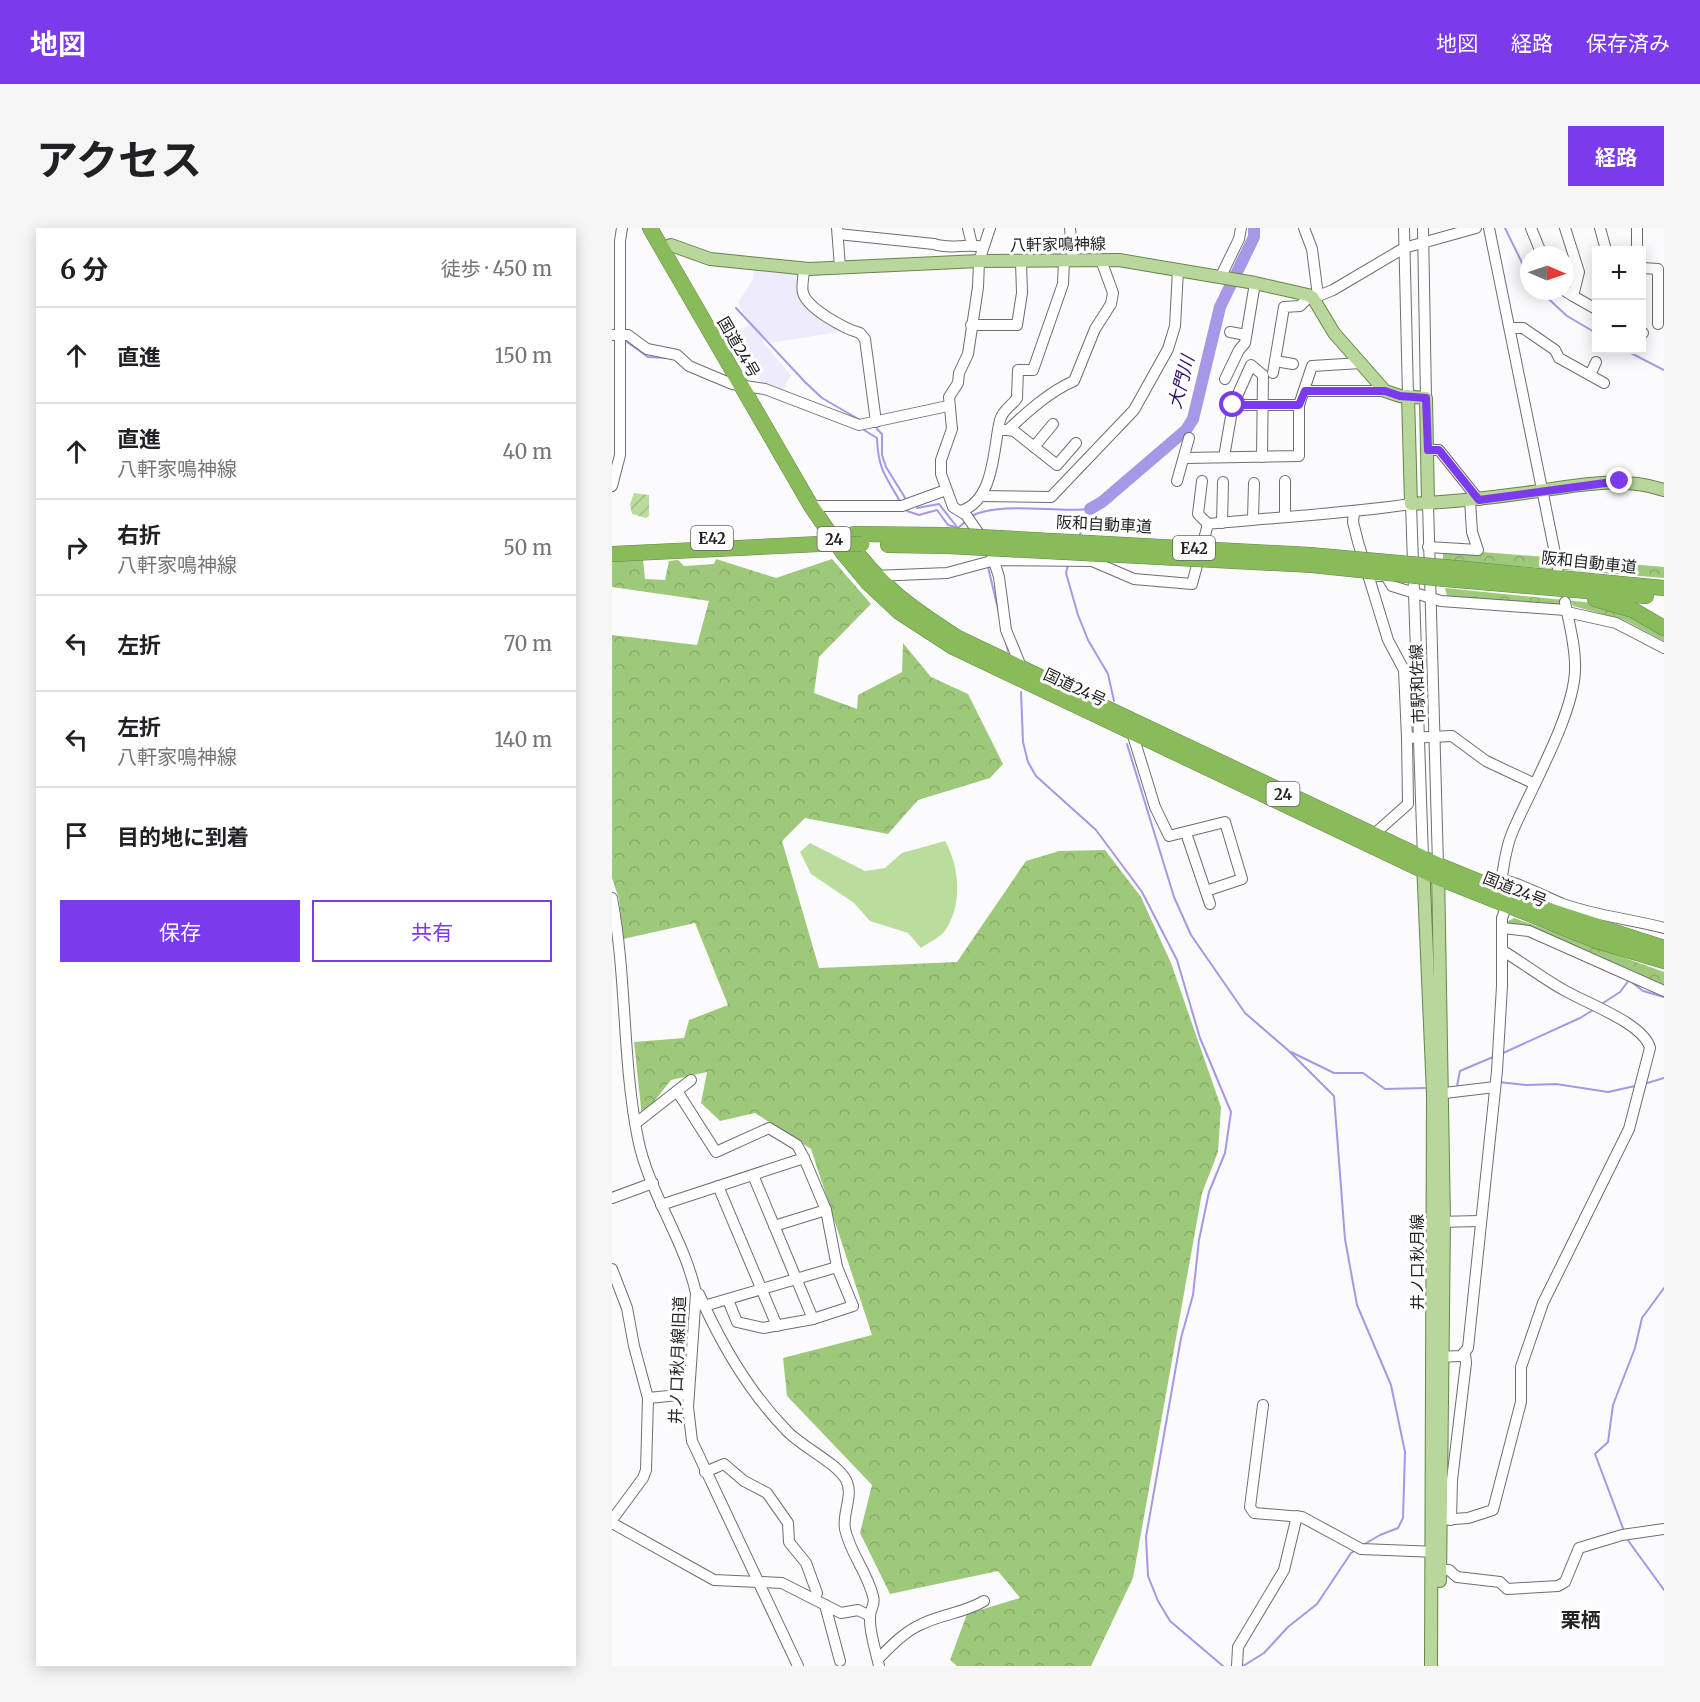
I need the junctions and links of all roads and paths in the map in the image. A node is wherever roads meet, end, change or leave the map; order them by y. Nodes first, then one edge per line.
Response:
1 (622, 228) edge
2 (650, 228) edge
3 (662, 228) edge
4 (968, 228) edge
5 (990, 228) edge
6 (1070, 228) edge
7 (1241, 228) edge
8 (1304, 228) edge
9 (1404, 228) edge
10 (1423, 228) edge
11 (1476, 228) edge
12 (1490, 228) edge
13 (1531, 228) edge
14 (1565, 228) edge
15 (1600, 228) edge
16 (1637, 228) edge
17 (837, 231) edge
18 (1423, 243) junction
19 (977, 246) junction
20 (1538, 246) edge
21 (1571, 246) edge
22 (1605, 246) edge
23 (1637, 246) edge
24 (666, 247) junction
25 (1404, 248) junction
26 (1574, 256) edge
27 (1068, 260) junction
28 (1101, 260) junction
29 (979, 261) junction
30 (1021, 262) junction
31 (840, 267) junction
32 (1646, 268) edge
33 (804, 269) junction
34 (1178, 270) junction
35 (1222, 277) junction
36 (1253, 282) junction
37 (1574, 282) edge
38 (1574, 296) edge
39 (1314, 297) junction
40 (1592, 307) edge
41 (1658, 324) dead end
42 (971, 325) junction
43 (1510, 328) junction
44 (1230, 332) dead end
45 (616, 335) edge
46 (1246, 335) junction
47 (1275, 361) junction
48 (1596, 362) dead end
49 (1361, 363) junction
50 (1293, 364) dead end
51 (1273, 373) dead end
52 (1590, 375) junction
53 (1225, 379) dead end
54 (1604, 383) dead end
55 (746, 385) junction
56 (1305, 391) junction
57 (1385, 391) junction
58 (1408, 396) junction
59 (1426, 398) junction
60 (1233, 405) junction
61 (1263, 405) junction
62 (1299, 405) junction
63 (948, 406) junction
64 (876, 422) junction
65 (1053, 424) dead end
66 (1004, 430) junction
67 (1189, 438) dead end
68 (1076, 443) dead end
69 (1034, 447) junction
70 (1428, 450) junction
71 (1224, 457) junction
72 (1262, 457) junction
73 (1184, 458) junction
74 (613, 479) edge
75 (1177, 481) dead end
76 (1202, 481) dead end
77 (1285, 481) dead end
78 (1223, 482) dead end
79 (1254, 483) dead end
80 (946, 490) junction
81 (1664, 490) edge
82 (1544, 491) junction
83 (981, 496) junction
84 (1474, 500) junction
85 (1428, 503) junction
86 (1411, 504) junction
87 (817, 506) junction
88 (963, 513) junction
89 (1354, 513) junction
90 (1285, 516) junction
91 (1253, 519) junction
92 (1222, 523) junction
93 (1208, 524) junction
94 (816, 539) junction
95 (612, 544) edge
96 (1428, 547) junction
97 (612, 554) edge
98 (993, 561) junction
99 (1558, 568) dead end
100 (1444, 573) junction
101 (1370, 575) junction
102 (871, 579) junction
103 (1664, 586) edge
104 (1547, 587) junction
105 (1414, 593) junction
106 (1430, 598) junction
107 (1664, 598) edge
108 (1566, 608) junction
109 (1664, 628) edge
110 (1664, 648) edge
111 (1022, 669) junction
112 (1027, 684) junction
113 (1131, 727) junction
114 (1434, 736) junction
115 (1420, 737) junction
116 (1407, 738) junction
117 (1535, 784) junction
118 (1186, 833) junction
119 (1372, 836) junction
120 (1431, 868) junction
121 (1500, 885) junction
122 (1206, 891) junction
123 (612, 898) edge
124 (1210, 904) dead end
125 (1507, 905) junction
126 (1503, 928) junction
127 (1664, 928) edge
128 (1664, 948) edge
129 (1503, 951) junction
130 (1647, 957) junction
131 (1664, 961) edge
132 (1664, 966) edge
133 (1664, 991) edge
134 (691, 1080) dead end
135 (1495, 1087) junction
136 (677, 1091) junction
137 (1438, 1094) junction
138 (636, 1123) junction
139 (804, 1158) junction
140 (753, 1175) junction
141 (653, 1183) junction
142 (718, 1186) junction
143 (612, 1198) edge
144 (661, 1205) junction
145 (826, 1210) junction
146 (1480, 1221) junction
147 (1439, 1222) junction
148 (774, 1226) junction
149 (837, 1267) junction
150 (612, 1269) edge
151 (795, 1278) junction
152 (761, 1289) junction
153 (696, 1293) junction
154 (728, 1300) junction
155 (704, 1306) junction
156 (813, 1319) junction
157 (777, 1326) junction
158 (1465, 1353) junction
159 (1438, 1357) junction
160 (689, 1394) junction
161 (648, 1398) junction
162 (1263, 1405) dead end
163 (705, 1472) junction
164 (1297, 1516) junction
165 (1446, 1520) junction
166 (612, 1522) edge
167 (1664, 1529) edge
168 (1436, 1552) junction
169 (1436, 1569) junction
170 (757, 1582) junction
171 (814, 1599) junction
172 (984, 1601) dead end
173 (825, 1605) junction
174 (870, 1616) junction
175 (840, 1661) dead end
176 (879, 1663) edge
177 (798, 1666) edge
178 (1237, 1666) edge
179 (1431, 1666) edge
180 (1439, 1666) edge

1 - 45 street
2 - 24 highway, 国道24号 / 24
3 - 24 highway, 国道24号 / 24
4 - 19 street
5 - 19 street
6 - 27 street
7 - 35 street
8 - 39 street
9 - 25 street
10 - 18 street
11 - 18 street
12 - 43 street
13 - 20 street
14 - 21 street
15 - 22 street
16 - 23 street
17 - 19 street
17 - 31 street
18 - 25 street
18 - 59 street
19 - 29 street
24 - 33 main road, 八軒家鳴神線
24 - 55 highway, 国道24号 / 24
25 - 39 street
25 - 58 street
26 - 37 street
27 - 28 main road, 八軒家鳴神線
27 - 30 main road, 八軒家鳴神線
27 - 66 street
28 - 34 main road, 八軒家鳴神線
28 - 66 street
29 - 30 main road, 八軒家鳴神線
29 - 31 main road, 八軒家鳴神線
29 - 42 street
30 - 42 street
31 - 33 main road, 八軒家鳴神線
32 - 41 street
33 - 64 street
34 - 35 main road, 八軒家鳴神線
34 - 83 street
35 - 36 main road, 八軒家鳴神線
36 - 39 main road, 八軒家鳴神線
36 - 46 street
38 - 40 street
39 - 47 street
39 - 49 main road
42 - 63 street
43 - 52 street
43 - 82 street
44 - 46 street
45 - 55 street
45 - 74 street
46 - 53 street
47 - 50 street
47 - 51 street
48 - 52 street
49 - 56 street
49 - 57 main road
52 - 54 street
55 - 64 street
55 - 87 highway, 国道24号 / 24
56 - 57 street
56 - 62 street
57 - 58 main road
58 - 59 main road
58 - 86 main road
59 - 70 main road
60 - 61 street
60 - 61 street
60 - 71 street
61 - 62 street
61 - 72 street
62 - 72 street
63 - 64 street
63 - 80 street
65 - 69 street
66 - 69 street
66 - 83 street
67 - 73 street
68 - 69 street
70 - 84 street
70 - 85 main road
71 - 72 street
71 - 73 street
73 - 75 street
76 - 93 street
77 - 90 street
78 - 92 street
79 - 91 street
80 - 87 street
80 - 88 street
81 - 82 main road
82 - 84 main road
82 - 99 street
83 - 88 street
84 - 85 main road
84 - 96 street
85 - 86 main road
85 - 96 street, 市駅和佐線
86 - 89 street
86 - 105 street, 市駅和佐線
87 - 102 highway, 国道24号 / 24
88 - 98 street
89 - 90 street
89 - 101 street
90 - 91 street
91 - 92 street
92 - 93 street
93 - 98 street
94 - 95 highway, 阪和自動車道 / E42
94 - 97 highway, 阪和自動車道 / E42
94 - 100 highway, 阪和自動車道 / E42, bridge
96 - 106 street, 市駅和佐線
98 - 102 street
98 - 111 street
100 - 103 highway, 阪和自動車道 / E42
100 - 104 highway, 阪和自動車道 / E42
101 - 105 street
101 - 116 street
102 - 111 highway, 国道24号 / 24
102 - 112 highway, 国道24号 / 24
104 - 107 highway, 阪和自動車道 / E42
104 - 109 highway
105 - 106 street
105 - 115 street, 市駅和佐線
106 - 108 street
106 - 114 street, 市駅和佐線
108 - 110 street
108 - 117 street
111 - 112 street
111 - 113 highway, 国道24号 / 24
112 - 113 highway, 国道24号 / 24
113 - 118 street
113 - 119 highway, 国道24号 / 24
113 - 120 highway, 国道24号 / 24
114 - 115 street
114 - 117 street
114 - 120 street, 市駅和佐線
115 - 116 street
115 - 120 street, 市駅和佐線
116 - 119 street
117 - 121 street
118 - 122 street
118 - 122 street
119 - 120 highway, 国道24号 / 24
120 - 121 highway, 国道24号 / 24
120 - 125 highway, 国道24号 / 24
120 - 137 main road, 井ノ口秋月線
121 - 127 street
121 - 128 highway, 国道24号 / 24
122 - 124 street
123 - 138 street, 井ノ口秋月線旧道
125 - 126 street
125 - 130 highway, 国道24号 / 24
126 - 129 street
126 - 133 street
129 - 135 street
129 - 165 street
130 - 131 highway, 国道24号 / 24
130 - 132 highway
134 - 136 street
135 - 137 street
135 - 146 street
136 - 138 street
136 - 139 street
137 - 147 main road, 井ノ口秋月線
138 - 141 street, 井ノ口秋月線旧道
139 - 140 street
139 - 145 street
140 - 142 street
140 - 148 street
141 - 143 street
141 - 144 street, 井ノ口秋月線旧道
142 - 144 street
142 - 152 street
144 - 153 street, 井ノ口秋月線旧道
145 - 148 street
145 - 149 street
146 - 147 street
146 - 158 street
147 - 159 main road, 井ノ口秋月線
148 - 151 street
149 - 151 street
149 - 156 street
150 - 161 street
151 - 152 street
151 - 156 street
152 - 154 street
152 - 157 street
153 - 155 street
153 - 160 street, 井ノ口秋月線旧道
154 - 155 street
154 - 157 street
155 - 174 street
156 - 157 street
158 - 159 street
158 - 165 street
159 - 165 main road, 井ノ口秋月線
159 - 168 main road, 井ノ口秋月線
160 - 161 street
160 - 163 street, 井ノ口秋月線旧道
161 - 166 street
162 - 164 street
163 - 170 street, 井ノ口秋月線旧道
163 - 171 street
164 - 168 street
164 - 178 street
165 - 168 main road, 井ノ口秋月線
166 - 170 street
167 - 169 street
168 - 169 main road, 井ノ口秋月線
169 - 179 main road, 井ノ口秋月線
169 - 180 main road, 井ノ口秋月線
170 - 171 street
170 - 177 street, 井ノ口秋月線旧道
171 - 173 street
172 - 176 street
173 - 174 street
173 - 175 street
174 - 176 street

